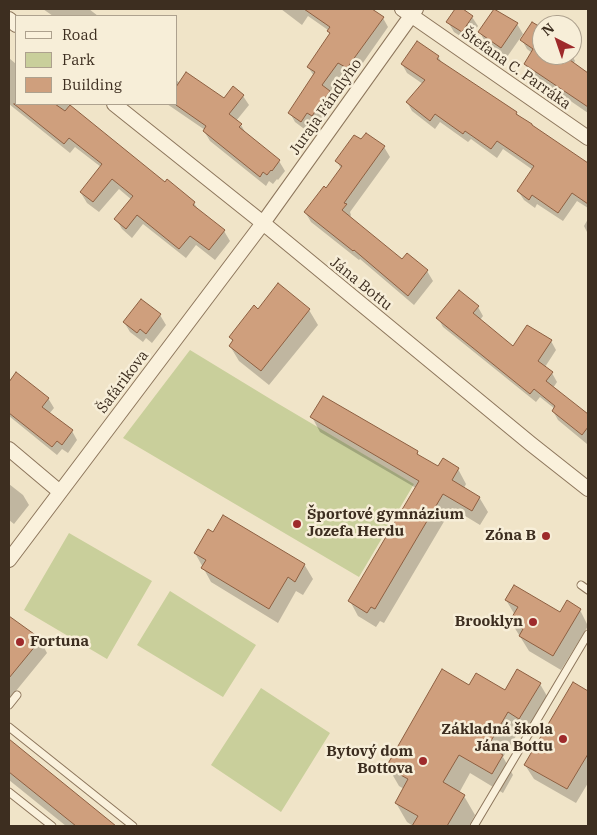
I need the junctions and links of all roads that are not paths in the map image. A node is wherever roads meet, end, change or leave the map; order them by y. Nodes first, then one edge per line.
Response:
1 (410, 11) edge
2 (115, 105) edge
3 (588, 138) edge
4 (263, 223) junction
5 (9, 448) edge
6 (588, 489) edge
7 (60, 492) junction
8 (9, 560) edge
9 (581, 586) dead end
10 (588, 590) edge
11 (588, 634) edge
12 (17, 695) dead end
13 (9, 705) edge
14 (9, 727) edge
15 (10, 796) edge
16 (52, 826) edge
17 (134, 826) edge
18 (474, 826) edge

1 - 3 street, Štefana C. Parráka
1 - 4 street, Juraja Fándlyho
2 - 4 street, Jána Bottu
4 - 6 street, Jána Bottu
4 - 7 street, Šafárikova
5 - 7 street
7 - 8 street, Šafárikova
9 - 10 lane
11 - 18 lane
12 - 13 lane
14 - 17 lane
15 - 16 lane

